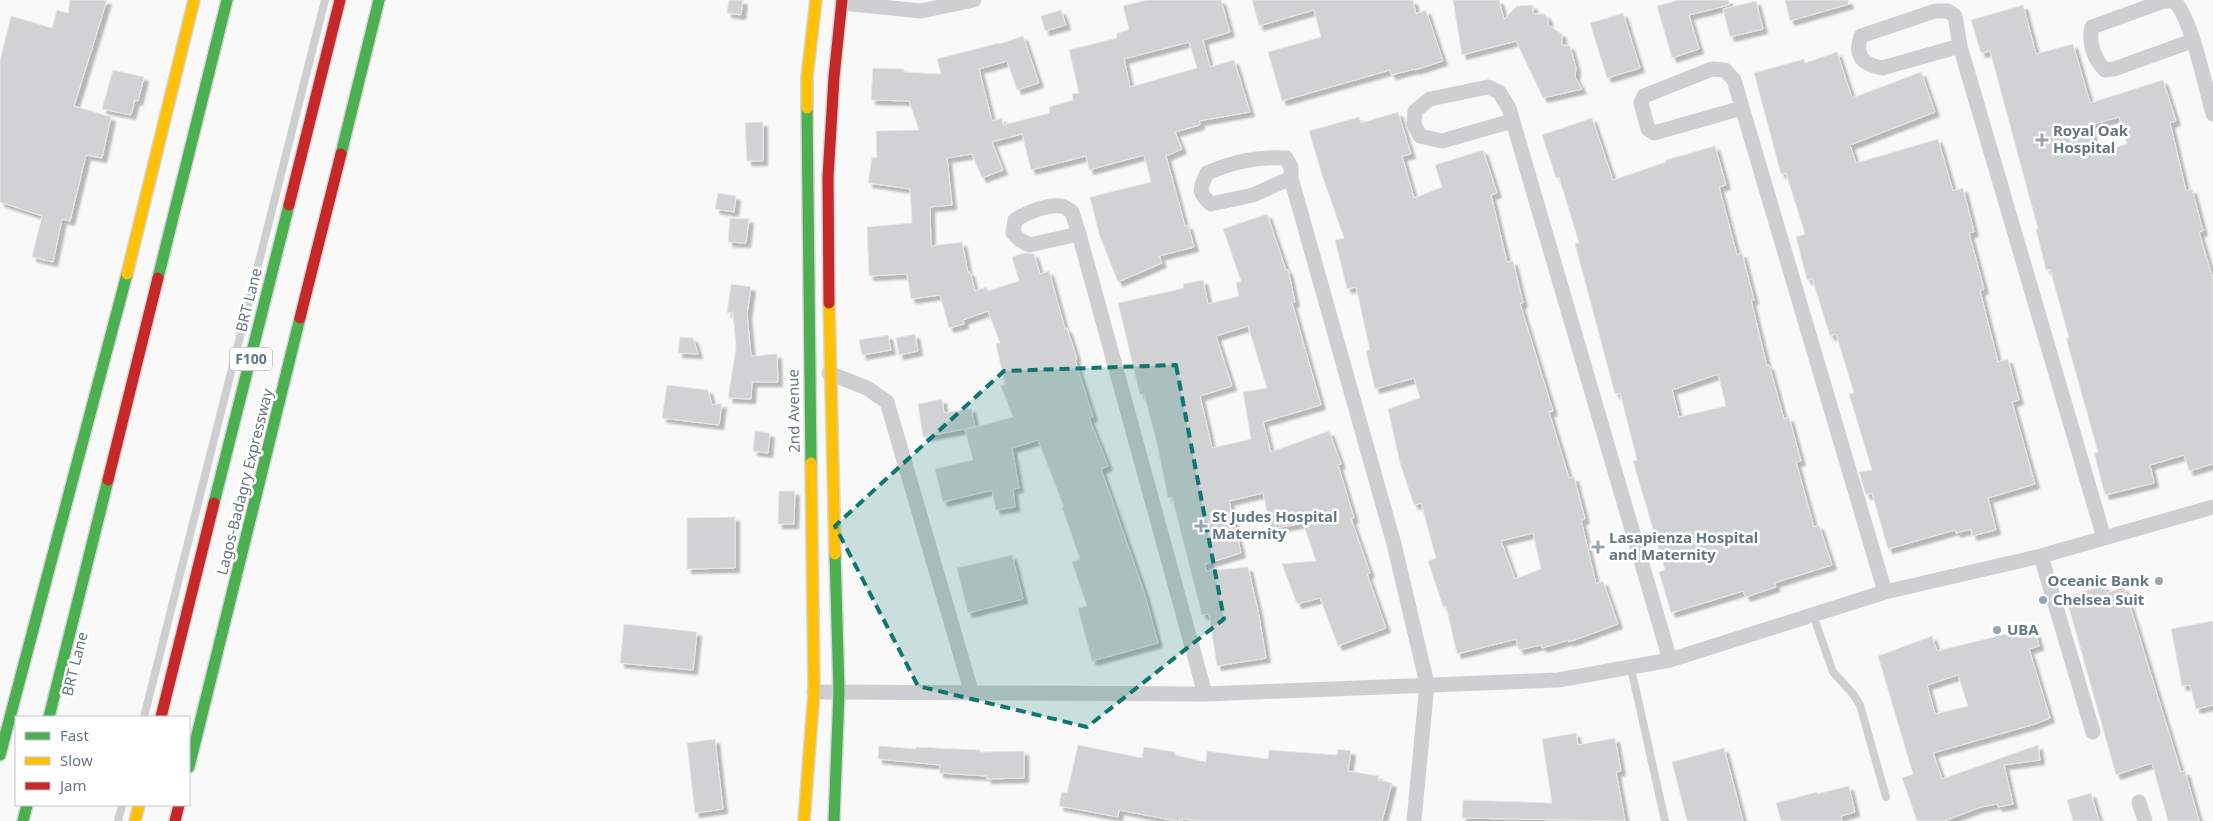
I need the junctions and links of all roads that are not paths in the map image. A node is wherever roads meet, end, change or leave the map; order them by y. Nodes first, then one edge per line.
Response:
1 (194, 0) edge
2 (227, 0) edge
3 (325, 0) edge
4 (340, 0) edge
5 (379, 0) edge
6 (816, 0) edge
7 (974, 0) edge
8 (842, 2) edge
9 (2192, 40) junction
10 (1960, 46) junction
11 (1742, 108) junction
12 (2213, 114) edge
13 (1512, 121) junction
14 (1291, 178) junction
15 (1079, 234) dead end
16 (829, 373) junction
17 (2213, 507) edge
18 (2104, 538) junction
19 (2041, 556) junction
20 (1885, 592) junction
21 (1813, 615) junction
22 (1670, 660) junction
23 (1631, 668) junction
24 (1426, 684) junction
25 (814, 692) junction
26 (839, 692) junction
27 (972, 694) junction
28 (1205, 694) junction
29 (49, 716) edge
30 (144, 716) edge
31 (161, 716) edge
32 (2093, 732) dead end
33 (0, 755) edge
34 (190, 763) edge
35 (1886, 797) dead end
36 (2139, 802) dead end
37 (27, 806) edge
38 (122, 806) edge
39 (139, 806) edge
40 (179, 806) edge
41 (23, 821) edge
42 (118, 821) edge
43 (135, 821) edge
44 (175, 821) edge
45 (804, 821) edge
46 (834, 821) edge
47 (1414, 821) edge
48 (1664, 821) edge
49 (2145, 821) edge

1 - 33 main road
2 - 29 main road
3 - 30 lane, BRT Lane
4 - 31 main road, Lagos-Badagry Expressway / F100
5 - 34 main road, Lagos-Badagry Expressway
6 - 25 main road, 2nd Avenue
7 - 8 street
8 - 16 main road
9 - 9 street
9 - 12 street
10 - 10 street
10 - 18 street
11 - 11 street
11 - 20 street
13 - 13 street
13 - 22 street
14 - 14 street
14 - 24 street
15 - 28 street
16 - 26 main road
16 - 27 street
17 - 18 street
18 - 19 street
19 - 20 street
19 - 32 street
20 - 21 street
21 - 22 street
21 - 35 lane
22 - 23 street
23 - 24 street
23 - 48 lane
24 - 28 street
24 - 47 street
25 - 26 street
25 - 45 main road, 2nd Avenue
26 - 27 street
26 - 46 main road
27 - 28 street
36 - 49 street
37 - 41 main road
38 - 42 lane
39 - 43 main road
40 - 44 main road

